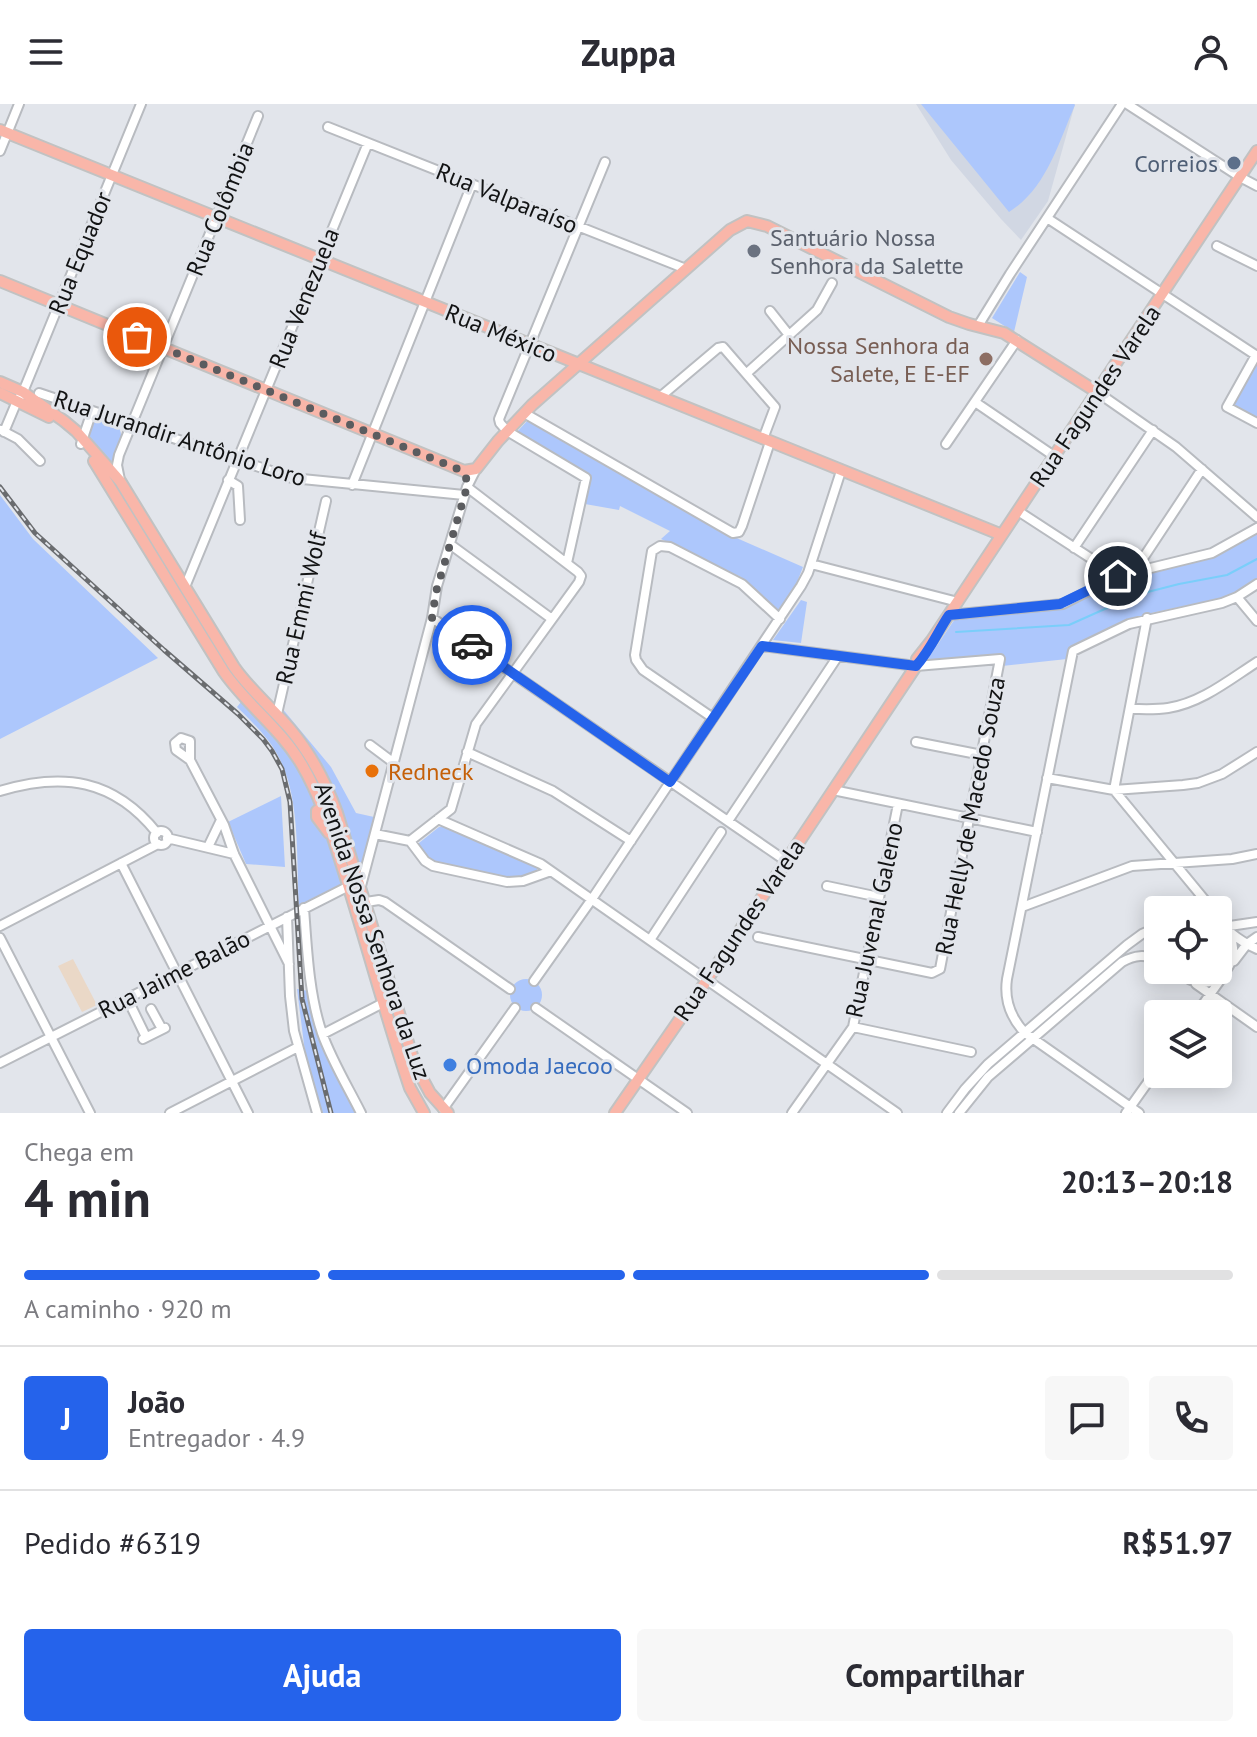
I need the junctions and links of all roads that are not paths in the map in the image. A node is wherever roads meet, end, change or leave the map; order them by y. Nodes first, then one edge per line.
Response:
1 (19, 104) edge
2 (141, 104) edge
3 (1124, 104) edge
4 (258, 116) dead end
5 (328, 127) dead end
6 (4, 132) edge
7 (368, 143) junction
8 (0, 151) edge
9 (1257, 151) edge
10 (605, 162) dead end
11 (112, 175) junction
12 (1240, 177) junction
13 (472, 184) junction
14 (1257, 186) edge
15 (216, 218) junction
16 (1047, 218) junction
17 (579, 226) junction
18 (1217, 246) dead end
19 (320, 260) junction
20 (1257, 266) edge
21 (686, 269) junction
22 (0, 281) edge
23 (832, 283) dead end
24 (1162, 294) junction
25 (425, 302) junction
26 (59, 305) junction
27 (770, 311) dead end
28 (978, 326) junction
29 (789, 335) junction
30 (1017, 340) junction
31 (529, 345) junction
32 (163, 348) junction
33 (1256, 355) edge
34 (561, 357) junction
35 (579, 364) junction
36 (747, 373) junction
37 (0, 382) edge
38 (556, 385) junction
39 (266, 390) junction
40 (1097, 392) junction
41 (0, 393) edge
42 (39, 393) dead end
43 (20, 397) junction
44 (660, 397) junction
45 (975, 402) junction
46 (92, 411) junction
47 (524, 413) junction
48 (117, 419) junction
49 (1257, 423) edge
50 (132, 424) junction
51 (1153, 430) junction
52 (2, 431) edge
53 (507, 431) junction
54 (372, 434) junction
55 (126, 438) junction
56 (766, 440) junction
57 (82, 441) junction
58 (946, 444) dead end
59 (1054, 456) junction
60 (237, 460) junction
61 (40, 461) dead end
62 (476, 469) junction
63 (1202, 469) junction
64 (460, 470) junction
65 (841, 471) junction
66 (228, 480) junction
67 (120, 481) junction
68 (352, 485) junction
69 (466, 491) junction
70 (326, 501) dead end
71 (1018, 511) junction
72 (1257, 517) edge
73 (240, 520) dead end
74 (1257, 528) edge
75 (1002, 535) junction
76 (451, 545) junction
77 (1074, 548) junction
78 (567, 563) junction
79 (811, 564) junction
80 (1133, 573) junction
81 (1118, 576) junction
82 (1257, 584) edge
83 (185, 587) junction
84 (1237, 597) junction
85 (958, 602) junction
86 (949, 615) junction
87 (432, 618) junction
88 (1147, 618) junction
89 (552, 619) junction
90 (780, 619) junction
91 (1257, 621) edge
92 (762, 646) junction
93 (838, 656) junction
94 (1257, 662) edge
95 (916, 666) junction
96 (512, 673) junction
97 (1130, 709) junction
98 (277, 714) junction
99 (713, 718) junction
100 (916, 742) dead end
101 (370, 745) dead end
102 (467, 752) junction
103 (1257, 752) edge
104 (982, 755) junction
105 (190, 760) dead end
106 (394, 763) junction
107 (1047, 778) junction
108 (670, 782) junction
109 (833, 790) junction
110 (1114, 790) junction
111 (0, 791) edge
112 (898, 804) junction
113 (323, 807) junction
114 (337, 813) junction
115 (438, 819) junction
116 (970, 819) junction
117 (728, 821) junction
118 (219, 824) junction
119 (721, 832) dead end
120 (1037, 832) junction
121 (157, 833) junction
122 (375, 834) junction
123 (167, 838) junction
124 (410, 841) junction
125 (631, 841) junction
126 (158, 844) junction
127 (208, 847) junction
128 (234, 854) junction
129 (1257, 854) edge
130 (786, 861) junction
131 (121, 863) junction
132 (1173, 863) junction
133 (551, 871) junction
134 (354, 886) junction
135 (827, 886) dead end
136 (1199, 896) edge
137 (879, 897) junction
138 (592, 899) junction
139 (366, 902) junction
140 (1022, 907) junction
141 (304, 908) junction
142 (287, 917) junction
143 (1257, 922) edge
144 (1232, 925) edge
145 (0, 926) edge
146 (270, 926) junction
147 (1144, 933) edge
148 (1232, 934) edge
149 (364, 935) junction
150 (376, 936) junction
151 (758, 937) dead end
152 (1257, 937) edge
153 (0, 938) edge
154 (650, 940) junction
155 (1232, 940) edge
156 (1247, 944) junction
157 (1257, 949) edge
158 (1144, 956) edge
159 (866, 959) junction
160 (1234, 961) junction
161 (289, 964) junction
162 (1232, 965) edge
163 (177, 973) junction
164 (707, 980) junction
165 (534, 981) dead end
166 (1196, 984) edge
167 (1217, 984) edge
168 (510, 989) dead end
169 (1210, 994) junction
170 (127, 998) junction
171 (1206, 1000) edge
172 (385, 1002) junction
173 (515, 1008) dead end
174 (536, 1008) dead end
175 (151, 1009) dead end
176 (853, 1027) junction
177 (1257, 1027) edge
178 (323, 1034) junction
179 (1029, 1036) junction
180 (51, 1037) junction
181 (298, 1047) junction
182 (971, 1052) dead end
183 (0, 1063) edge
184 (827, 1064) junction
185 (638, 1079) junction
186 (232, 1081) junction
187 (1144, 1088) edge
188 (1128, 1110) edge
189 (446, 1111) edge
190 (90, 1113) edge
191 (170, 1113) edge
192 (248, 1113) edge
193 (317, 1113) edge
194 (361, 1113) edge
195 (424, 1113) edge
196 (615, 1113) edge
197 (687, 1113) edge
198 (792, 1113) edge
199 (897, 1113) edge
200 (947, 1113) edge
201 (959, 1113) edge
202 (1139, 1113) edge

1 - 6 street
2 - 11 street, Rua Equador
3 - 12 street
3 - 16 street
4 - 15 street, Rua Colômbia
5 - 7 street, Rua Valparaíso
6 - 8 street
6 - 11 main road, Rua México
7 - 13 street, Rua Valparaíso
7 - 19 street, Rua Venezuela
9 - 12 main road, Rua Fagundes Varela
10 - 17 street
11 - 15 main road, Rua México
11 - 26 street, Rua Equador
12 - 14 street
12 - 24 main road, Rua Fagundes Varela
13 - 17 street, Rua Valparaíso
13 - 25 street
15 - 19 main road, Rua México
15 - 32 street, Rua Colômbia
16 - 24 street
16 - 28 street
17 - 21 street, Rua Valparaíso
17 - 31 street
18 - 20 street
19 - 25 main road, Rua México
19 - 39 street, Rua Venezuela
21 - 28 main road
21 - 35 main road
22 - 26 main road
23 - 29 street
24 - 33 street
24 - 40 main road, Rua Fagundes Varela
25 - 31 main road, Rua México
25 - 54 street
26 - 32 main road
26 - 43 street, Rua Equador
27 - 29 street
28 - 30 main road
29 - 36 street
30 - 40 main road
30 - 45 street
31 - 34 main road, Rua México
31 - 53 street
32 - 39 main road
32 - 50 street, Rua Colômbia
33 - 49 street
34 - 35 main road, Rua México
34 - 38 main road
35 - 38 main road
35 - 44 main road, Rua México
36 - 44 street
36 - 56 street
37 - 43 main road, Avenida Nossa Senhora da Luz
38 - 47 main road
39 - 54 main road
39 - 60 street, Rua Venezuela
40 - 51 street
40 - 59 main road, Rua Fagundes Varela
41 - 43 main road, Avenida Nossa Senhora da Luz
42 - 46 street, Rua Jurandir Antônio Loro
43 - 52 street, Rua Equador
43 - 57 main road, Avenida Nossa Senhora da Luz
44 - 56 main road, Rua México
45 - 58 street
45 - 59 street
46 - 48 street, Rua Jurandir Antônio Loro
46 - 57 street
47 - 53 main road
47 - 56 street
48 - 50 street, Rua Jurandir Antônio Loro
48 - 55 street
50 - 55 street, Rua Colômbia
50 - 60 street, Rua Jurandir Antônio Loro
51 - 63 street
51 - 77 street
52 - 61 street
53 - 62 main road
53 - 78 street
54 - 64 main road
54 - 68 street
55 - 67 street, Rua Colômbia
56 - 65 main road, Rua México
57 - 67 main road, Avenida Nossa Senhora da Luz
57 - 113 main road, Avenida Nossa Senhora da Luz
59 - 71 main road, Rua Fagundes Varela
60 - 66 street, Rua Venezuela
60 - 68 street, Rua Jurandir Antônio Loro
62 - 64 main road
62 - 69 street
63 - 72 street
63 - 80 street
64 - 69 street
65 - 75 main road, Rua México
65 - 79 street
66 - 73 street
66 - 83 street, Rua Venezuela
67 - 83 main road, Avenida Nossa Senhora da Luz
68 - 69 street, Rua Jurandir Antônio Loro
69 - 76 street
69 - 78 street
70 - 98 street, Rua Emmi Wolf
71 - 75 main road, Rua Fagundes Varela
71 - 77 street
74 - 80 street
75 - 85 main road, Rua Fagundes Varela
76 - 87 street
76 - 89 street
77 - 81 street
78 - 89 street
79 - 85 street
79 - 90 street
80 - 81 street
81 - 86 street
82 - 84 street
83 - 98 main road, Avenida Nossa Senhora da Luz
84 - 88 street
84 - 91 street
85 - 86 main road, Rua Fagundes Varela
86 - 95 main road, Rua Fagundes Varela
87 - 96 street
87 - 106 street
88 - 97 street
88 - 107 street
89 - 96 street
90 - 92 street
90 - 99 street
92 - 93 street
92 - 99 street
93 - 95 street
93 - 117 street
94 - 97 street
95 - 104 street, Rua Helly de Macedo Souza
95 - 109 main road, Rua Fagundes Varela
96 - 102 street
96 - 108 street
97 - 110 street
98 - 114 main road, Avenida Nossa Senhora da Luz
99 - 108 street
100 - 104 street
101 - 106 street
102 - 115 street
102 - 125 street
103 - 110 street
104 - 116 street, Rua Helly de Macedo Souza
105 - 118 street
106 - 122 street
107 - 110 street
107 - 120 street
108 - 117 street
108 - 125 street
109 - 112 street
109 - 130 main road, Rua Fagundes Varela
110 - 132 street
111 - 121 street
112 - 116 street
112 - 137 street, Rua Juvenal Galeno
113 - 114 main road
113 - 134 main road, Avenida Nossa Senhora da Luz
114 - 134 main road, Avenida Nossa Senhora da Luz
115 - 124 street
115 - 133 street
116 - 120 street
116 - 159 street, Rua Helly de Macedo Souza
117 - 130 street
118 - 127 street
118 - 128 street
119 - 154 street
120 - 140 street
121 - 123 street
121 - 126 street
122 - 124 street
122 - 134 street
123 - 126 street
123 - 127 street
124 - 133 street
125 - 138 street
126 - 131 street
127 - 128 street
128 - 146 street
129 - 132 street
130 - 164 main road, Rua Fagundes Varela
131 - 145 street
131 - 163 street
132 - 136 street
132 - 140 street
133 - 138 street
134 - 139 main road, Avenida Nossa Senhora da Luz
134 - 141 street, Rua Jaime Balão
134 - 149 main road, Avenida Nossa Senhora da Luz
135 - 137 street
137 - 159 street, Rua Juvenal Galeno
138 - 154 street
138 - 165 street
139 - 150 main road, Avenida Nossa Senhora da Luz
139 - 168 street
140 - 179 street
141 - 142 street, Rua Jaime Balão
141 - 178 street
142 - 146 street, Rua Jaime Balão
142 - 161 street
143 - 144 street
146 - 161 street
146 - 163 street, Rua Jaime Balão
147 - 179 street
148 - 156 street
149 - 150 main road
149 - 172 main road, Avenida Nossa Senhora da Luz
150 - 189 main road, Avenida Nossa Senhora da Luz
151 - 159 street
152 - 156 street
153 - 180 street
154 - 164 street
155 - 160 street
156 - 157 street
156 - 160 street
158 - 179 street
159 - 176 street, Rua Juvenal Galeno
160 - 162 street
161 - 181 street
163 - 170 street, Rua Jaime Balão
163 - 186 street
164 - 184 street
164 - 185 main road, Rua Fagundes Varela
166 - 169 street
167 - 169 street
169 - 171 street
169 - 177 street
170 - 175 street
170 - 180 street, Rua Jaime Balão
172 - 178 street
172 - 195 main road, Avenida Nossa Senhora da Luz
173 - 189 street
174 - 185 street
176 - 182 street
176 - 184 street, Rua Juvenal Galeno
178 - 194 street
179 - 188 street
179 - 200 street
179 - 201 street
180 - 183 street, Rua Jaime Balão
180 - 190 street
181 - 186 street
181 - 193 street
184 - 198 street, Rua Juvenal Galeno
184 - 199 street
185 - 196 main road, Rua Fagundes Varela
185 - 197 street
186 - 191 street
186 - 192 street
187 - 188 street
188 - 202 street

